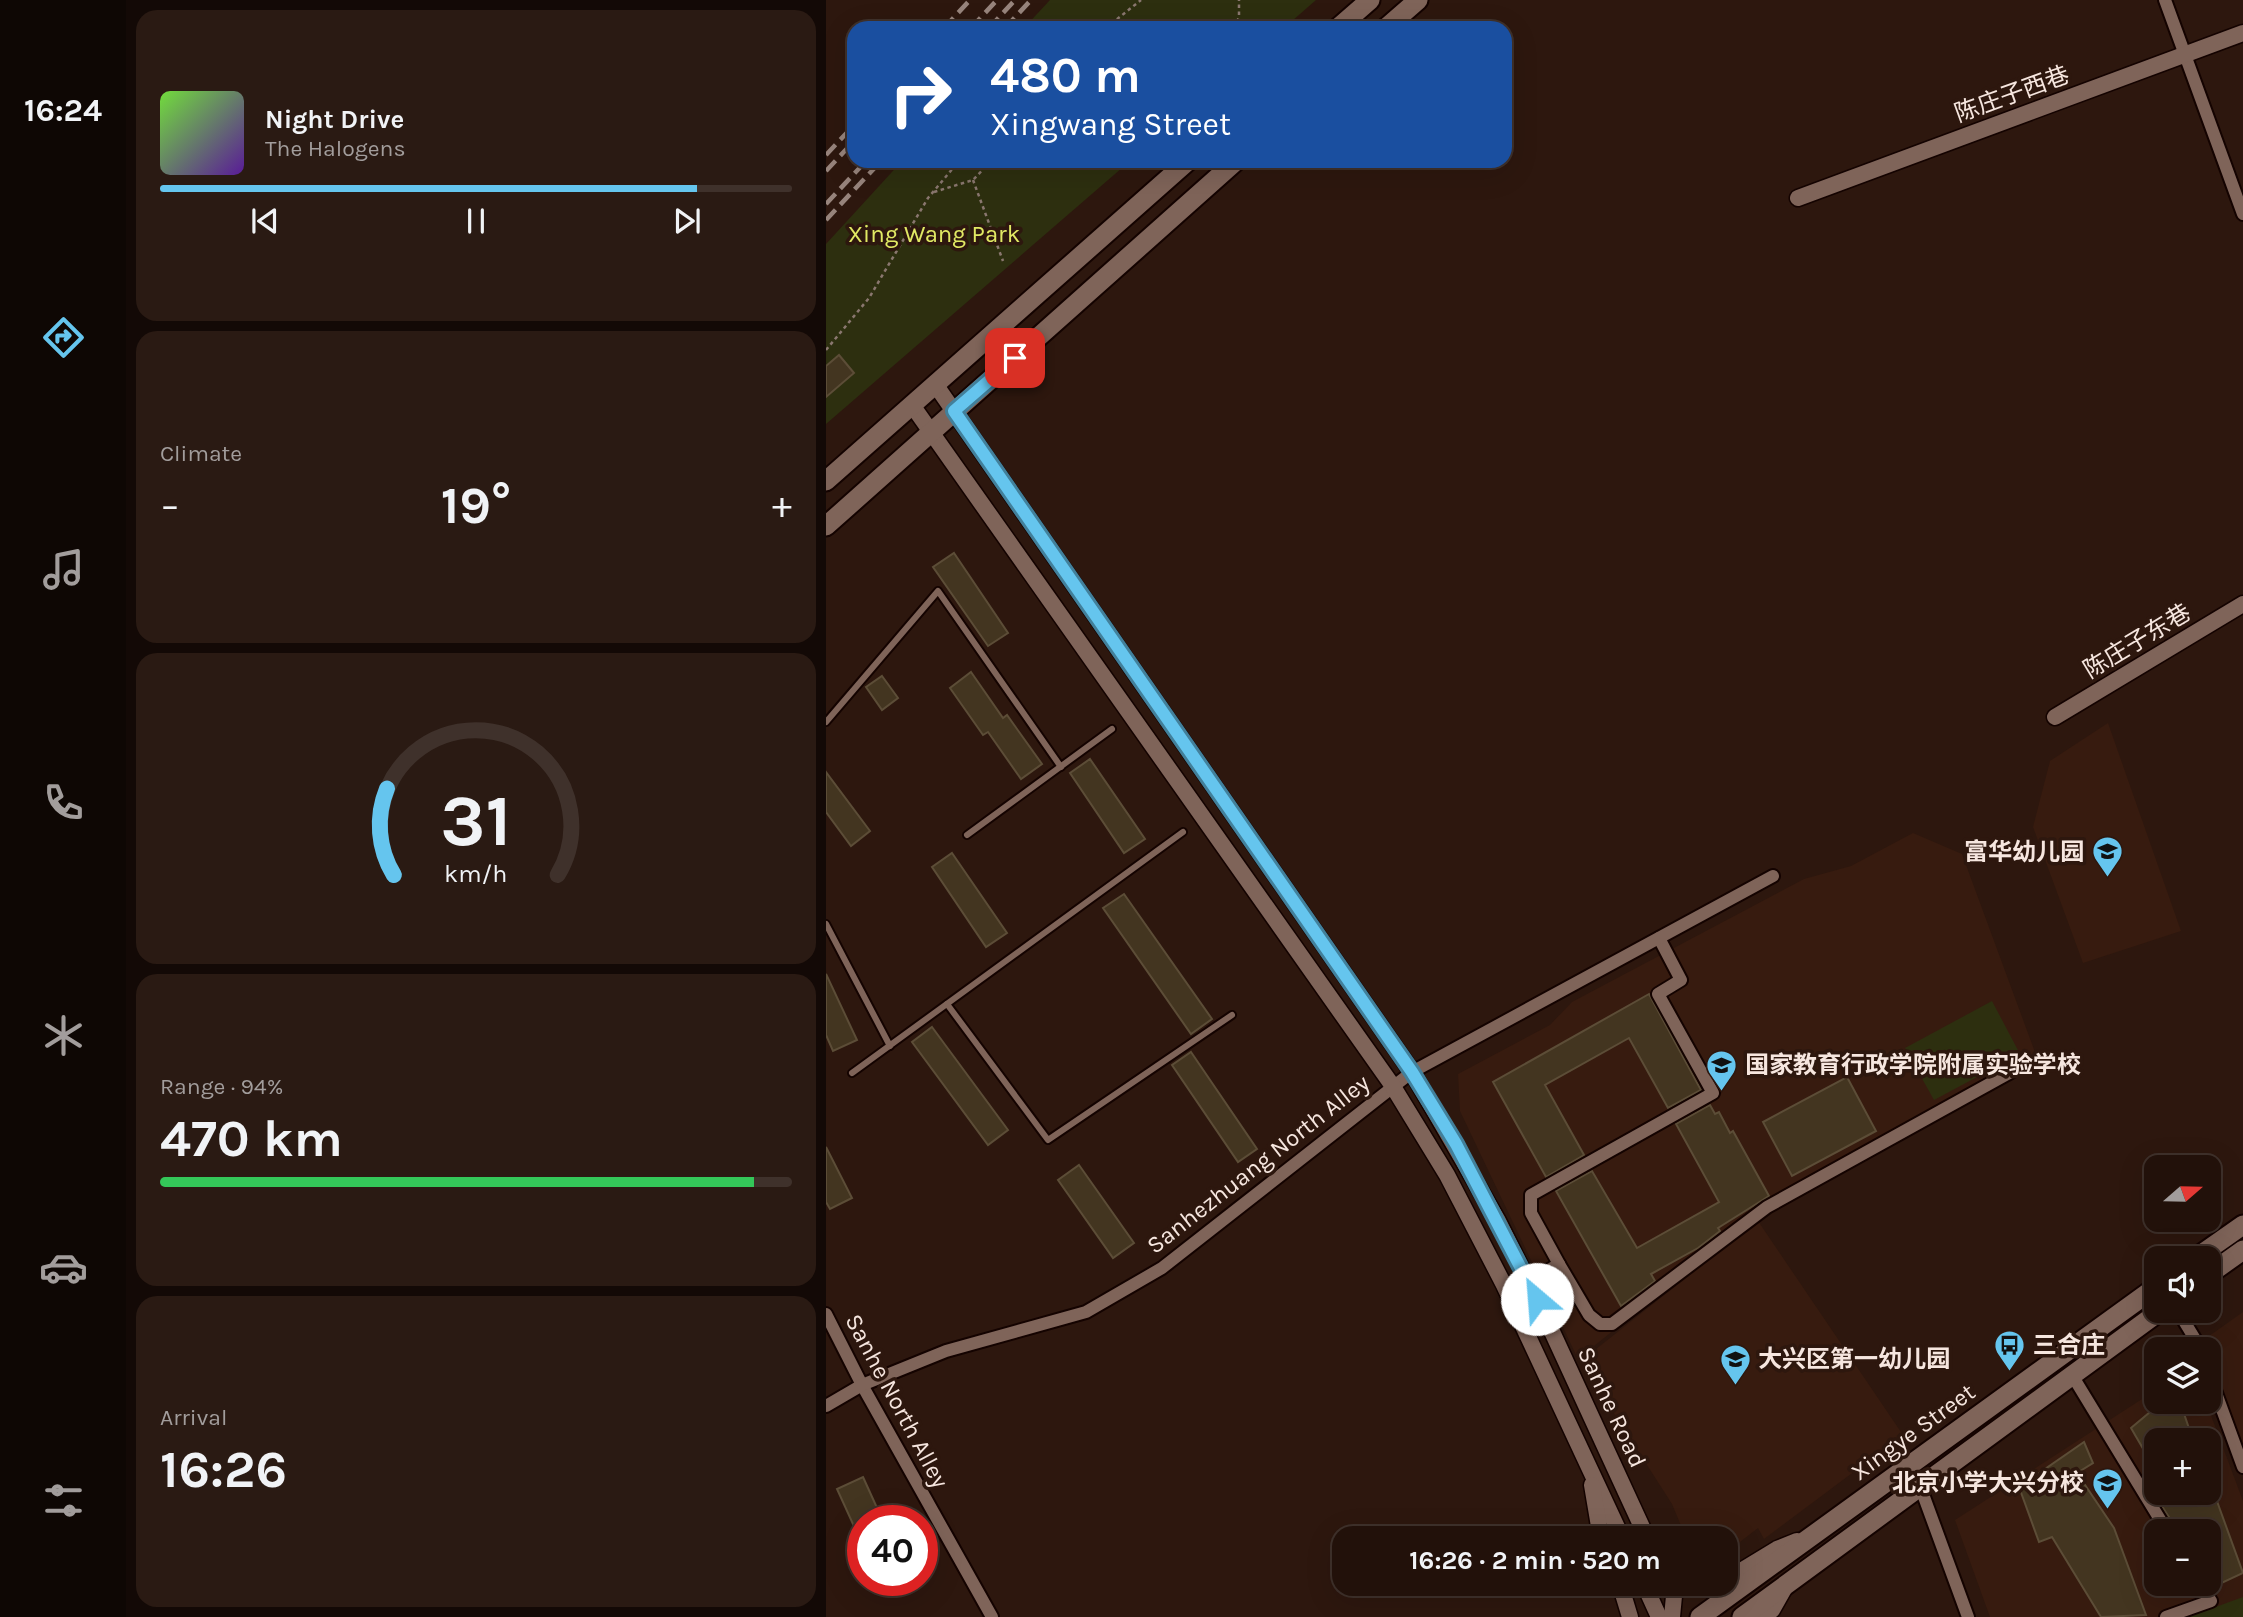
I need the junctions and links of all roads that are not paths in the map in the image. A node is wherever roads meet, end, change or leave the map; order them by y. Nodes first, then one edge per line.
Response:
1 (1370, 0) edge
2 (1418, 0) edge
3 (2165, 0) edge
4 (1346, 21) edge
5 (1394, 21) edge
6 (2243, 33) edge
7 (2185, 54) junction
8 (1180, 168) edge
9 (1229, 168) edge
10 (1798, 198) dead end
11 (2243, 214) edge
12 (934, 384) junction
13 (912, 405) junction
14 (954, 411) junction
15 (932, 432) junction
16 (826, 481) edge
17 (826, 526) edge
18 (2243, 604) edge
19 (2055, 717) dead end
20 (826, 722) edge
21 (1112, 729) dead end
22 (1061, 767) junction
23 (1183, 832) dead end
24 (967, 835) dead end
25 (1773, 876) dead end
26 (826, 924) edge
27 (1659, 938) junction
28 (947, 1004) junction
29 (1232, 1016) dead end
30 (890, 1046) junction
31 (2020, 1067) dead end
32 (1412, 1072) junction
33 (852, 1073) dead end
34 (1392, 1085) junction
35 (2243, 1225) edge
36 (2213, 1246) edge
37 (2243, 1250) edge
38 (1559, 1264) junction
39 (2221, 1266) edge
40 (1529, 1282) junction
41 (2144, 1296) edge
42 (826, 1314) edge
43 (2144, 1323) edge
44 (2072, 1375) junction
45 (862, 1385) junction
46 (826, 1406) edge
47 (2221, 1407) edge
48 (2243, 1467) edge
49 (1590, 1469) junction
50 (1920, 1486) junction
51 (2160, 1519) edge
52 (1598, 1526) edge
53 (1616, 1526) edge
54 (1642, 1526) edge
55 (1810, 1537) junction
56 (1738, 1573) edge
57 (1787, 1584) junction
58 (1624, 1596) edge
59 (1649, 1596) edge
60 (1674, 1596) edge
61 (2208, 1596) edge
62 (992, 1617) edge
63 (1630, 1617) edge
64 (1659, 1617) edge
65 (1672, 1617) edge
66 (1700, 1617) edge
67 (1742, 1617) edge
68 (1761, 1617) edge
69 (1968, 1617) edge
70 (2166, 1617) edge

1 - 4 main road
2 - 5 main road
3 - 7 street
6 - 7 street, 陈庄子西巷
7 - 10 street, 陈庄子西巷
7 - 11 street
8 - 12 main road
9 - 14 main road
12 - 13 main road
12 - 14 street, Sanhe Road
13 - 15 street, Sanhe Road
13 - 16 main road
14 - 15 main road
14 - 32 street, Sanhe Road
15 - 17 main road
15 - 34 street, Sanhe Road
18 - 19 street, 陈庄子东巷
20 - 22 lane
21 - 22 lane
22 - 24 lane
23 - 28 lane
25 - 27 street, Sanhezhuang North Alley
26 - 30 lane
27 - 32 street, Sanhezhuang North Alley
27 - 38 street
28 - 29 lane
28 - 30 lane
30 - 33 lane
31 - 38 street
32 - 34 street, Sanhezhuang North Alley
32 - 40 street, Sanhe Road
34 - 45 street, Sanhezhuang North Alley
34 - 49 street, Sanhe Road
35 - 36 main road
37 - 39 main road
38 - 40 street
40 - 54 street, Sanhe Road
41 - 55 main road, Xingye Street
42 - 45 street, Sanhe North Alley
43 - 44 main road, Xingye Street
44 - 50 main road, Xingye Street
44 - 51 street
45 - 46 street, Sanhezhuang North Alley
45 - 62 street, Sanhe North Alley
47 - 48 street
49 - 52 street
49 - 53 street, Sanhe Road
50 - 57 main road, Xingye Street
50 - 69 street
55 - 56 street
55 - 66 main road, Xingye Street
57 - 67 main road, Xingye Street
57 - 68 street
58 - 63 street
59 - 64 street
60 - 65 street
61 - 70 street

